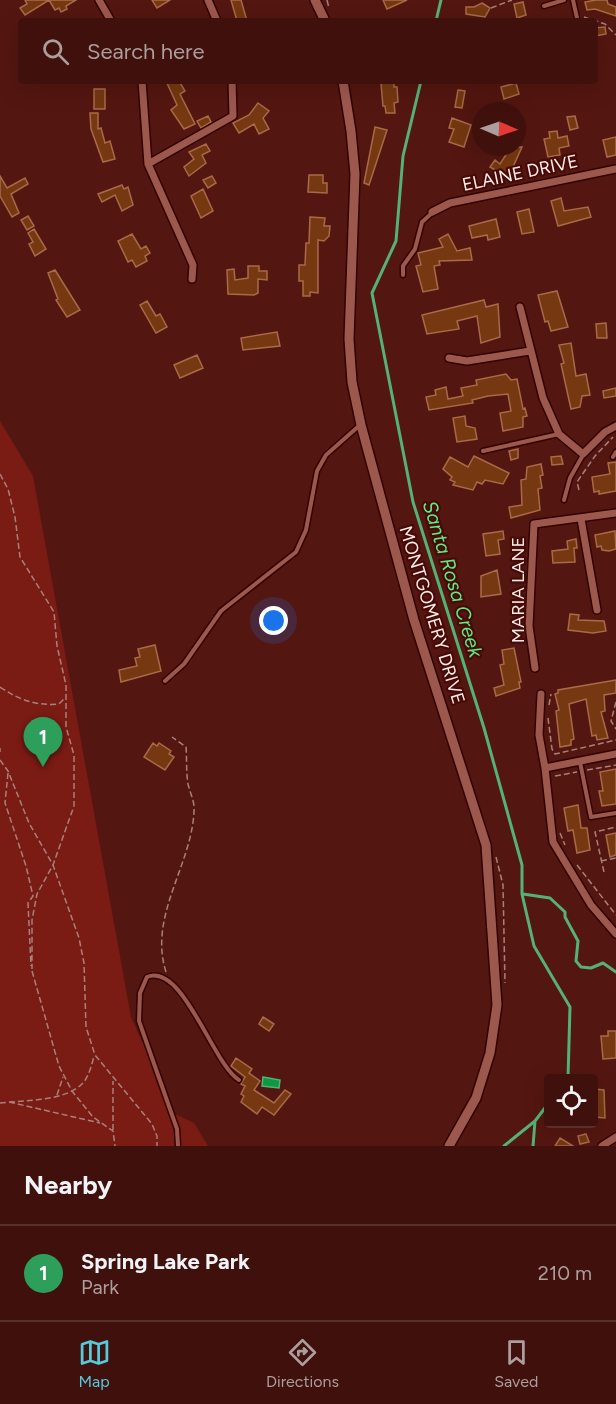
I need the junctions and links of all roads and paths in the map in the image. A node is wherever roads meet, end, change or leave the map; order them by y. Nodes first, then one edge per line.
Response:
1 (99, 0) edge
2 (208, 0) edge
3 (315, 0) edge
4 (512, 0) edge
5 (564, 0) edge
6 (573, 0) edge
7 (544, 6) dead end
8 (491, 8) dead end
9 (109, 18) edge
10 (216, 18) edge
11 (324, 18) edge
12 (577, 18) joint
13 (590, 18) edge
14 (598, 21) edge
15 (616, 35) edge
16 (142, 84) edge
17 (232, 84) edge
18 (343, 84) edge
19 (148, 164) junction
20 (616, 169) edge
21 (432, 212) joint
22 (403, 275) dead end
23 (192, 279) dead end
24 (520, 307) dead end
25 (530, 351) junction
26 (449, 358) dead end
27 (361, 425) junction
28 (616, 426) edge
29 (559, 434) junction
30 (616, 434) edge
31 (483, 451) dead end
32 (583, 454) junction
33 (0, 474) edge
34 (579, 490) dead end
35 (564, 500) dead end
36 (616, 513) edge
37 (581, 519) junction
38 (597, 610) dead end
39 (535, 668) dead end
40 (165, 681) dead end
41 (0, 687) edge
42 (542, 694) dead end
43 (551, 694) dead end
44 (65, 698) junction
45 (616, 702) edge
46 (616, 729) edge
47 (172, 737) dead end
48 (616, 740) edge
49 (0, 748) edge
50 (0, 752) edge
51 (616, 754) edge
52 (0, 760) edge
53 (580, 762) junction
54 (616, 765) edge
55 (545, 768) junction
56 (8, 771) junction
57 (582, 771) junction
58 (553, 776) dead end
59 (616, 813) edge
60 (616, 827) edge
61 (560, 830) dead end
62 (568, 853) dead end
63 (496, 855) dead end
64 (616, 858) edge
65 (574, 861) dead end
66 (600, 861) junction
67 (53, 865) junction
68 (604, 872) dead end
69 (616, 915) edge
70 (616, 934) edge
71 (32, 969) junction
72 (168, 980) junction
73 (505, 987) dead end
74 (95, 1055) junction
75 (63, 1074) junction
76 (238, 1080) dead end
77 (113, 1081) junction
78 (72, 1091) junction
79 (56, 1095) junction
80 (8, 1102) junction
81 (0, 1103) edge
82 (102, 1123) junction
83 (113, 1131) junction
84 (616, 1137) edge
85 (115, 1146) edge
86 (157, 1146) edge
87 (178, 1146) edge
88 (449, 1146) edge
89 (602, 1146) edge

1 - 9 street
2 - 10 street
3 - 11 street
4 - 8 path
5 - 7 lane
6 - 12 lane
12 - 13 path
14 - 15 path
16 - 19 street
17 - 19 street
18 - 27 street, MONTGOMERY DRIVE
19 - 23 street
20 - 21 street, ELAINE DRIVE
21 - 22 lane
24 - 25 street
25 - 26 street
25 - 29 street
27 - 40 lane
27 - 88 street, MONTGOMERY DRIVE
28 - 32 street
29 - 31 lane
29 - 32 street
30 - 34 path
32 - 35 lane
33 - 44 path
36 - 37 street, MARIA LANE
37 - 38 street
37 - 39 street, MARIA LANE
41 - 44 path
42 - 55 street
43 - 48 path
44 - 67 path
45 - 46 path
47 - 72 path
49 - 50 path
51 - 53 street
52 - 56 path
53 - 55 street
53 - 57 lane
54 - 57 path
55 - 70 street
56 - 67 path
56 - 71 path
57 - 58 path
57 - 59 lane
60 - 66 path
61 - 62 path
63 - 73 path
64 - 66 path
65 - 69 path
66 - 68 path
67 - 71 path
67 - 74 path
71 - 75 path
72 - 76 lane
72 - 87 lane
74 - 77 path
74 - 78 path
75 - 78 path
75 - 79 path
77 - 83 path
77 - 86 path
78 - 79 path
78 - 82 path
79 - 80 path
80 - 81 path
80 - 82 path
82 - 83 path
83 - 85 path
84 - 89 street

